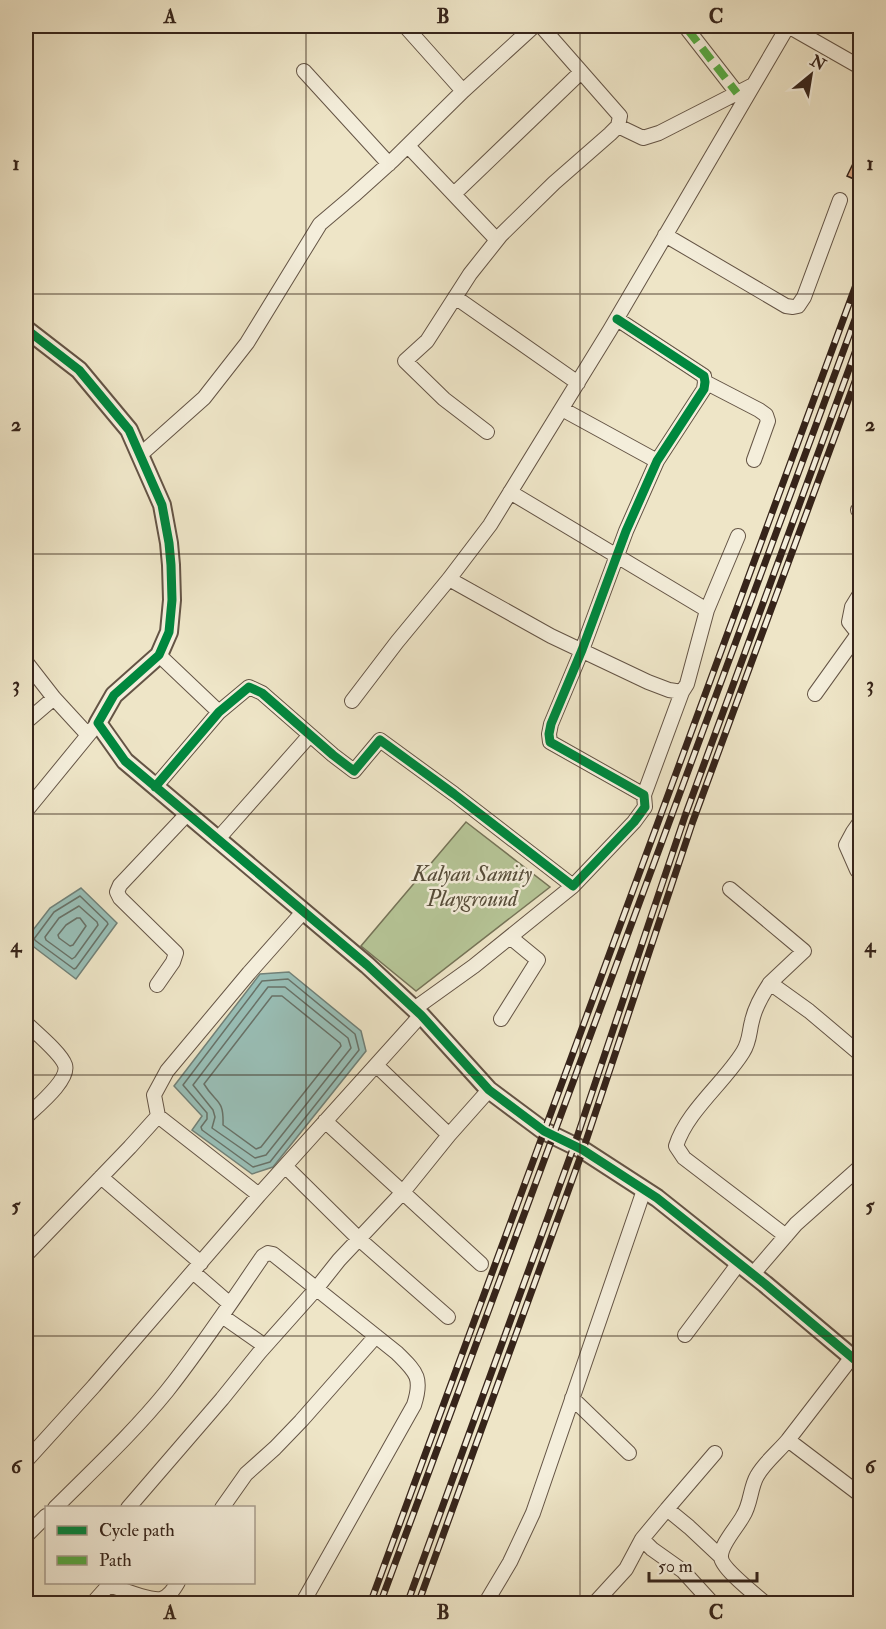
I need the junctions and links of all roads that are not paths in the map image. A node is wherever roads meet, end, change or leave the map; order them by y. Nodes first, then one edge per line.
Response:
1 (405, 26) edge
2 (534, 26) edge
3 (541, 26) edge
4 (788, 26) edge
5 (688, 30) dead end
6 (861, 67) edge
7 (304, 71) dead end
8 (581, 72) junction
9 (753, 85) junction
10 (463, 91) junction
11 (737, 93) junction
12 (618, 126) junction
13 (408, 146) junction
14 (389, 164) junction
15 (454, 194) junction
16 (840, 200) dead end
17 (665, 235) junction
18 (497, 240) junction
19 (455, 297) junction
20 (617, 319) junction
21 (26, 329) edge
22 (705, 382) junction
23 (578, 383) junction
24 (562, 409) junction
25 (487, 432) dead end
26 (140, 455) junction
27 (754, 460) dead end
28 (657, 461) junction
29 (510, 492) junction
30 (738, 536) dead end
31 (616, 556) junction
32 (449, 579) junction
33 (861, 594) edge
34 (707, 610) junction
35 (859, 635) edge
36 (582, 650) junction
37 (159, 655) junction
38 (26, 662) edge
39 (682, 692) junction
40 (815, 694) dead end
41 (54, 698) junction
42 (352, 701) dead end
43 (219, 712) junction
44 (26, 722) edge
45 (93, 729) junction
46 (310, 735) junction
47 (155, 788) junction
48 (644, 795) junction
49 (26, 811) edge
50 (188, 813) junction
51 (861, 822) edge
52 (217, 840) junction
53 (861, 873) edge
54 (573, 886) junction
55 (730, 889) dead end
56 (303, 912) junction
57 (510, 937) junction
58 (770, 983) junction
59 (157, 985) dead end
60 (418, 1012) junction
61 (501, 1019) dead end
62 (26, 1023) edge
63 (861, 1054) edge
64 (376, 1065) junction
65 (489, 1090) junction
66 (158, 1116) junction
67 (26, 1117) edge
68 (325, 1121) junction
69 (448, 1135) junction
70 (285, 1166) junction
71 (858, 1173) edge
72 (101, 1177) junction
73 (644, 1190) junction
74 (403, 1192) junction
75 (260, 1195) junction
76 (786, 1236) junction
77 (359, 1239) junction
78 (26, 1255) edge
79 (739, 1263) junction
80 (481, 1264) dead end
81 (197, 1267) junction
82 (753, 1274) junction
83 (316, 1289) junction
84 (226, 1310) junction
85 (448, 1317) dead end
86 (685, 1335) dead end
87 (376, 1336) junction
88 (265, 1346) junction
89 (856, 1360) edge
90 (572, 1398) junction
91 (788, 1440) junction
92 (629, 1453) dead end
93 (715, 1453) dead end
94 (26, 1461) edge
95 (861, 1493) edge
96 (57, 1506) edge
97 (130, 1506) edge
98 (223, 1506) edge
99 (668, 1509) junction
100 (45, 1517) edge
101 (26, 1536) edge
102 (642, 1539) junction
103 (721, 1557) junction
104 (109, 1584) edge
105 (176, 1584) edge
106 (92, 1604) edge
107 (302, 1604) edge
108 (485, 1604) edge
109 (594, 1604) edge
110 (713, 1604) edge
111 (765, 1604) edge

1 - 10 street
2 - 10 street
3 - 8 street
4 - 6 street
4 - 9 street
5 - 11 street
7 - 14 street
8 - 12 street
8 - 15 street
9 - 11 street
9 - 17 street
10 - 13 street
11 - 12 street
12 - 18 street
13 - 14 street
13 - 15 street
14 - 26 street
15 - 18 street
16 - 17 street
17 - 20 street
18 - 19 street
19 - 23 street
19 - 25 street
20 - 22 street
20 - 23 street
21 - 26 street
22 - 27 street
22 - 28 street
23 - 24 street
24 - 28 street
24 - 29 street
26 - 37 street
28 - 31 street
29 - 31 street
29 - 32 street
30 - 34 street
31 - 34 street
31 - 36 street
32 - 36 street
32 - 42 street
33 - 35 street
34 - 39 street
35 - 40 street
36 - 39 street
36 - 48 street
37 - 43 street
37 - 45 street
38 - 41 street
39 - 48 street
41 - 44 street
41 - 45 street
43 - 46 street
43 - 47 street
45 - 47 street
45 - 49 street
46 - 52 street
46 - 54 street
47 - 50 street
48 - 54 street
50 - 52 street
50 - 59 street
51 - 53 street
52 - 56 street
54 - 57 street
55 - 58 street
56 - 60 street
56 - 66 street
57 - 60 street
57 - 61 street
58 - 63 street
58 - 76 street
60 - 64 street
60 - 65 street
62 - 67 street
64 - 68 street
64 - 69 street
65 - 69 street
65 - 73 street
66 - 72 street
66 - 75 street
68 - 70 street
68 - 74 street
69 - 74 street
70 - 75 street
70 - 77 street
71 - 76 street
72 - 78 street
72 - 81 street
73 - 79 street
73 - 90 street
74 - 77 street
74 - 80 street
75 - 81 street
76 - 82 street
77 - 83 street
77 - 85 street
79 - 82 street
79 - 86 street
81 - 84 street
81 - 94 street
82 - 89 street
83 - 84 street
83 - 87 street
83 - 88 street
84 - 88 street
84 - 96 street
87 - 98 street
87 - 107 street
88 - 97 street
89 - 91 street
90 - 92 street
90 - 108 street
91 - 95 street
91 - 103 street
93 - 99 street
99 - 102 street
99 - 103 street
100 - 101 street
102 - 109 street
102 - 110 street
103 - 111 street
104 - 105 street
104 - 106 street

